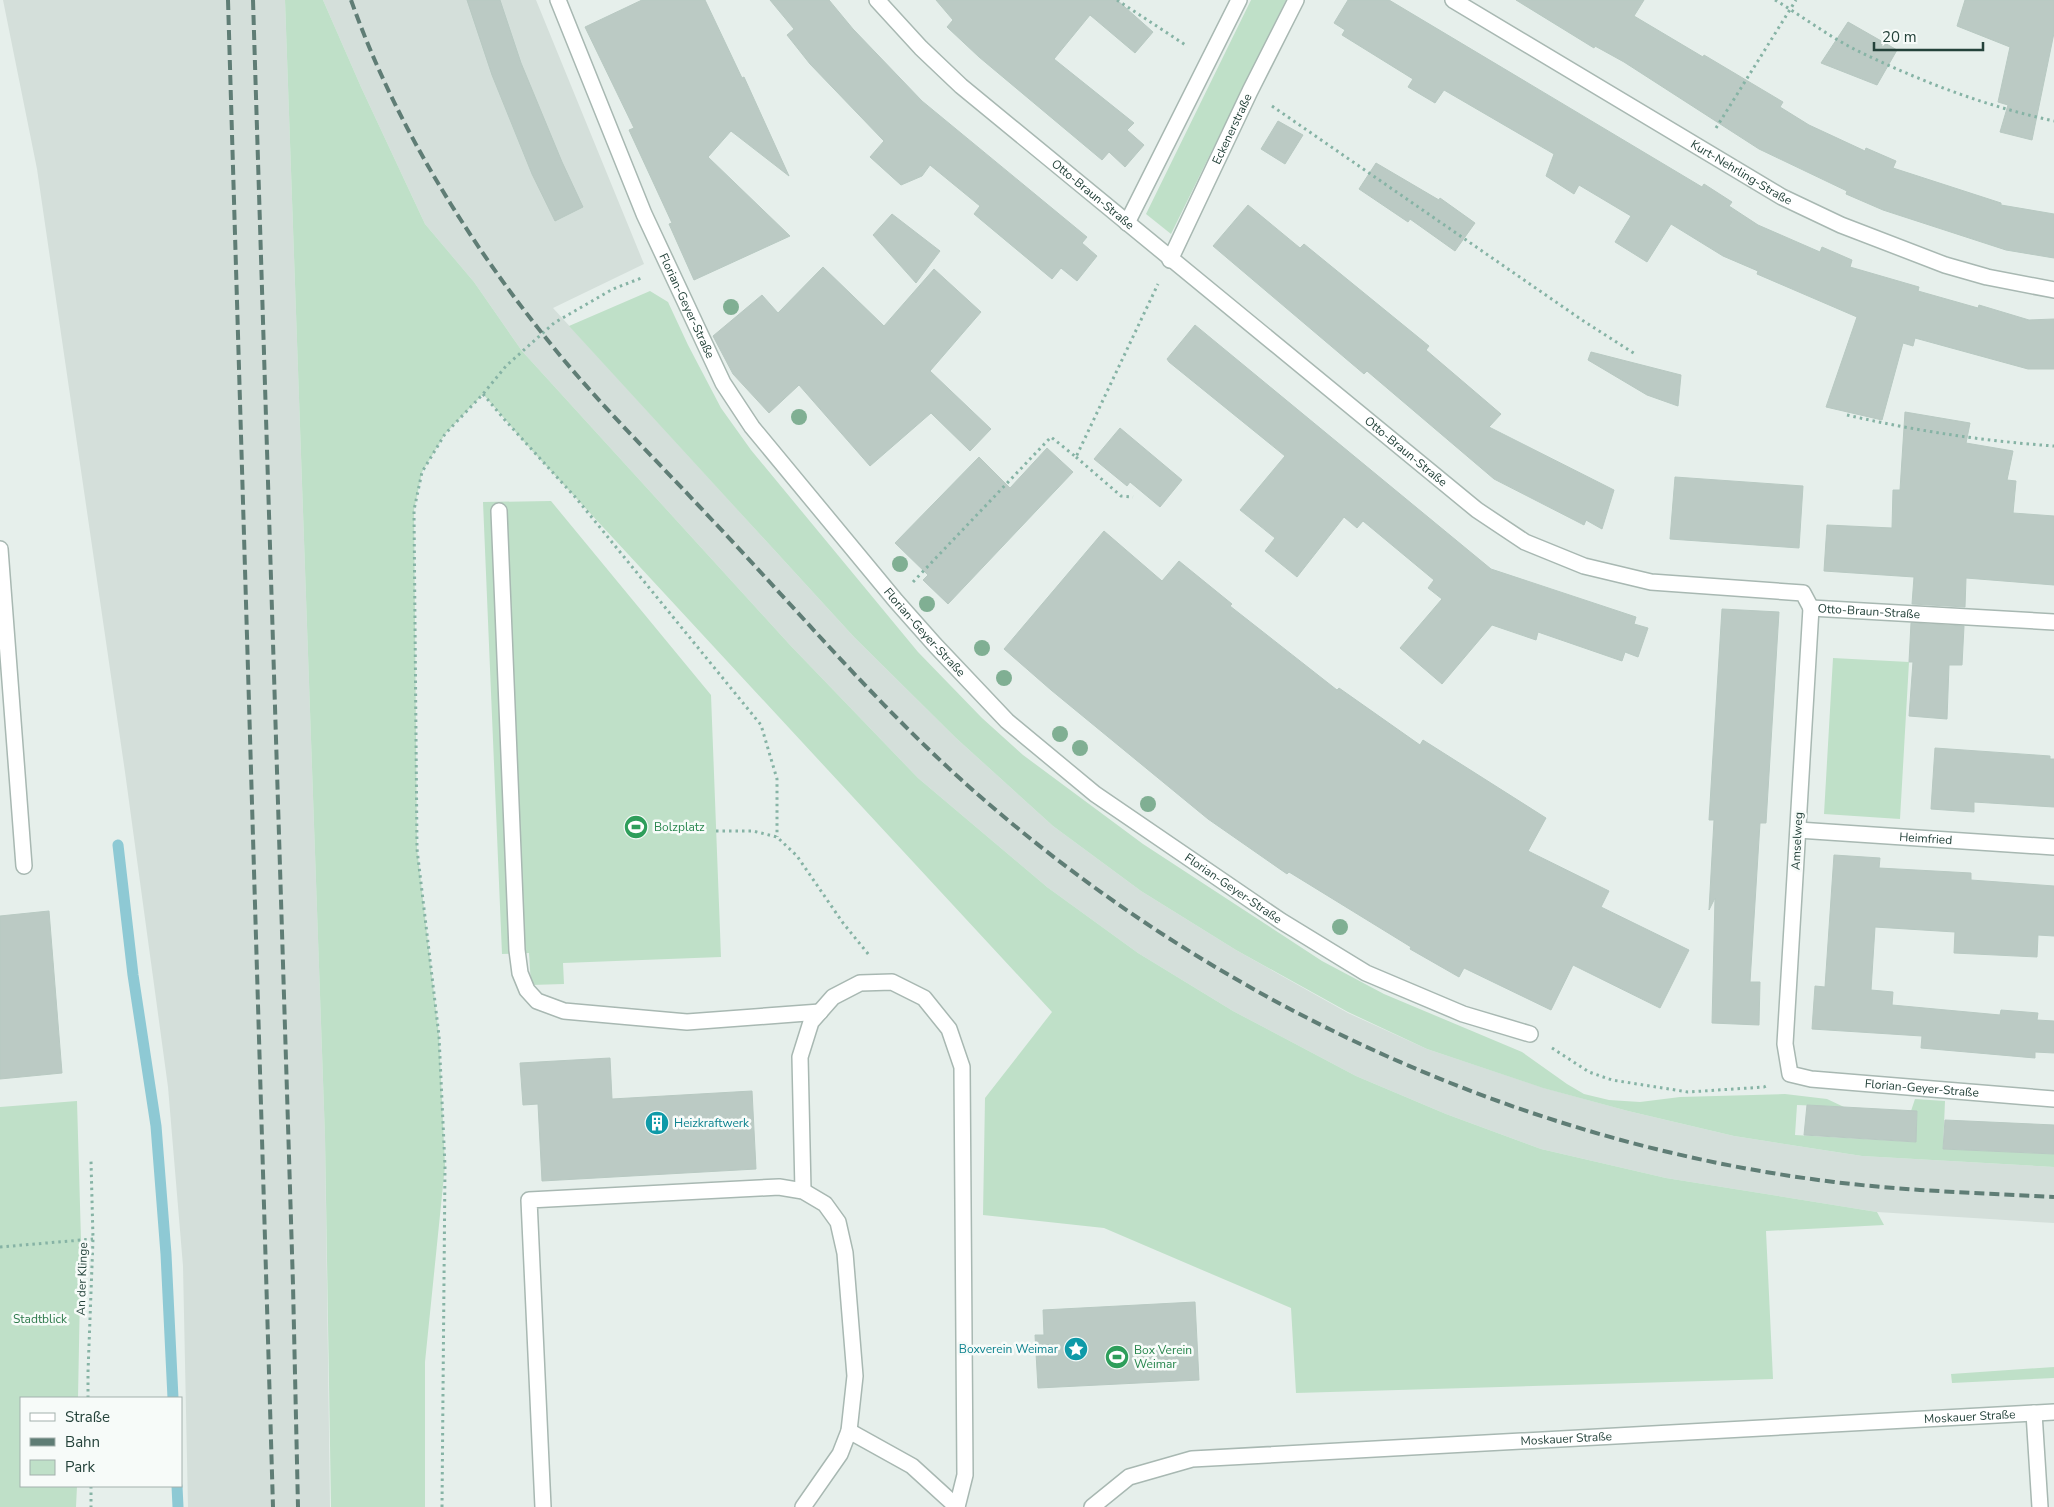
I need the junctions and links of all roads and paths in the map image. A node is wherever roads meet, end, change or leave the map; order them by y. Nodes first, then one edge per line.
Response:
1 (558, 0) edge
2 (877, 0) edge
3 (1117, 0) edge
4 (1239, 0) edge
5 (1296, 0) edge
6 (1453, 0) edge
7 (1774, 0) edge
8 (1796, 0) edge
9 (1790, 10) junction
10 (1208, 60) junction
11 (1250, 91) junction
12 (2054, 121) edge
13 (1702, 149) junction
14 (1127, 223) junction
15 (1170, 260) junction
16 (669, 268) junction
17 (2054, 290) edge
18 (1635, 354) dead end
19 (483, 394) junction
20 (1847, 415) dead end
21 (2054, 446) edge
22 (1076, 457) junction
23 (1133, 497) dead end
24 (499, 511) dead end
25 (0, 549) edge
26 (896, 601) junction
27 (1811, 608) junction
28 (2054, 622) edge
29 (1798, 830) junction
30 (716, 831) dead end
31 (777, 837) junction
32 (2054, 847) edge
33 (24, 866) dead end
34 (892, 982) junction
35 (820, 1012) junction
36 (1530, 1034) joint
37 (1790, 1074) junction
38 (2054, 1099) edge
39 (91, 1161) dead end
40 (802, 1191) junction
41 (93, 1239) junction
42 (0, 1247) edge
43 (88, 1397) edge
44 (2054, 1412) edge
45 (2034, 1413) junction
46 (850, 1431) junction
47 (91, 1487) edge
48 (92, 1507) edge
49 (442, 1507) edge
50 (543, 1507) edge
51 (803, 1507) edge
52 (957, 1507) edge
53 (1092, 1507) edge
54 (2040, 1507) edge

1 - 16 street, Florian-Geyer-Straße
2 - 14 street, Otto-Braun-Straße
3 - 10 path
4 - 10 street
5 - 11 street, Eckenerstraße
6 - 13 street, Kurt-Nehrling-Straße
7 - 9 path
8 - 9 path
9 - 12 path
9 - 13 path
10 - 14 street
11 - 15 street, Eckenerstraße
11 - 18 path
13 - 17 street, Kurt-Nehrling-Straße
14 - 15 street, Otto-Braun-Straße
15 - 22 path
15 - 27 street, Otto-Braun-Straße
16 - 19 path
16 - 26 street, Florian-Geyer-Straße
19 - 31 path
19 - 49 path
20 - 21 path
22 - 23 path
22 - 26 path
24 - 35 street
25 - 33 street
26 - 36 street, Florian-Geyer-Straße
27 - 28 street, Otto-Braun-Straße
27 - 29 street, Amselweg
29 - 32 street, Heimfried
29 - 37 street, Amselweg
30 - 31 path
31 - 34 path
34 - 35 street
34 - 52 street
35 - 40 street
36 - 37 path
37 - 38 street, Florian-Geyer-Straße
39 - 41 path, An der Klinge
40 - 46 street
40 - 50 street
41 - 42 path
41 - 43 path, An der Klinge
44 - 45 street, Moskauer Straße
45 - 53 street, Moskauer Straße
45 - 54 street
46 - 51 street
46 - 52 street
47 - 48 path

